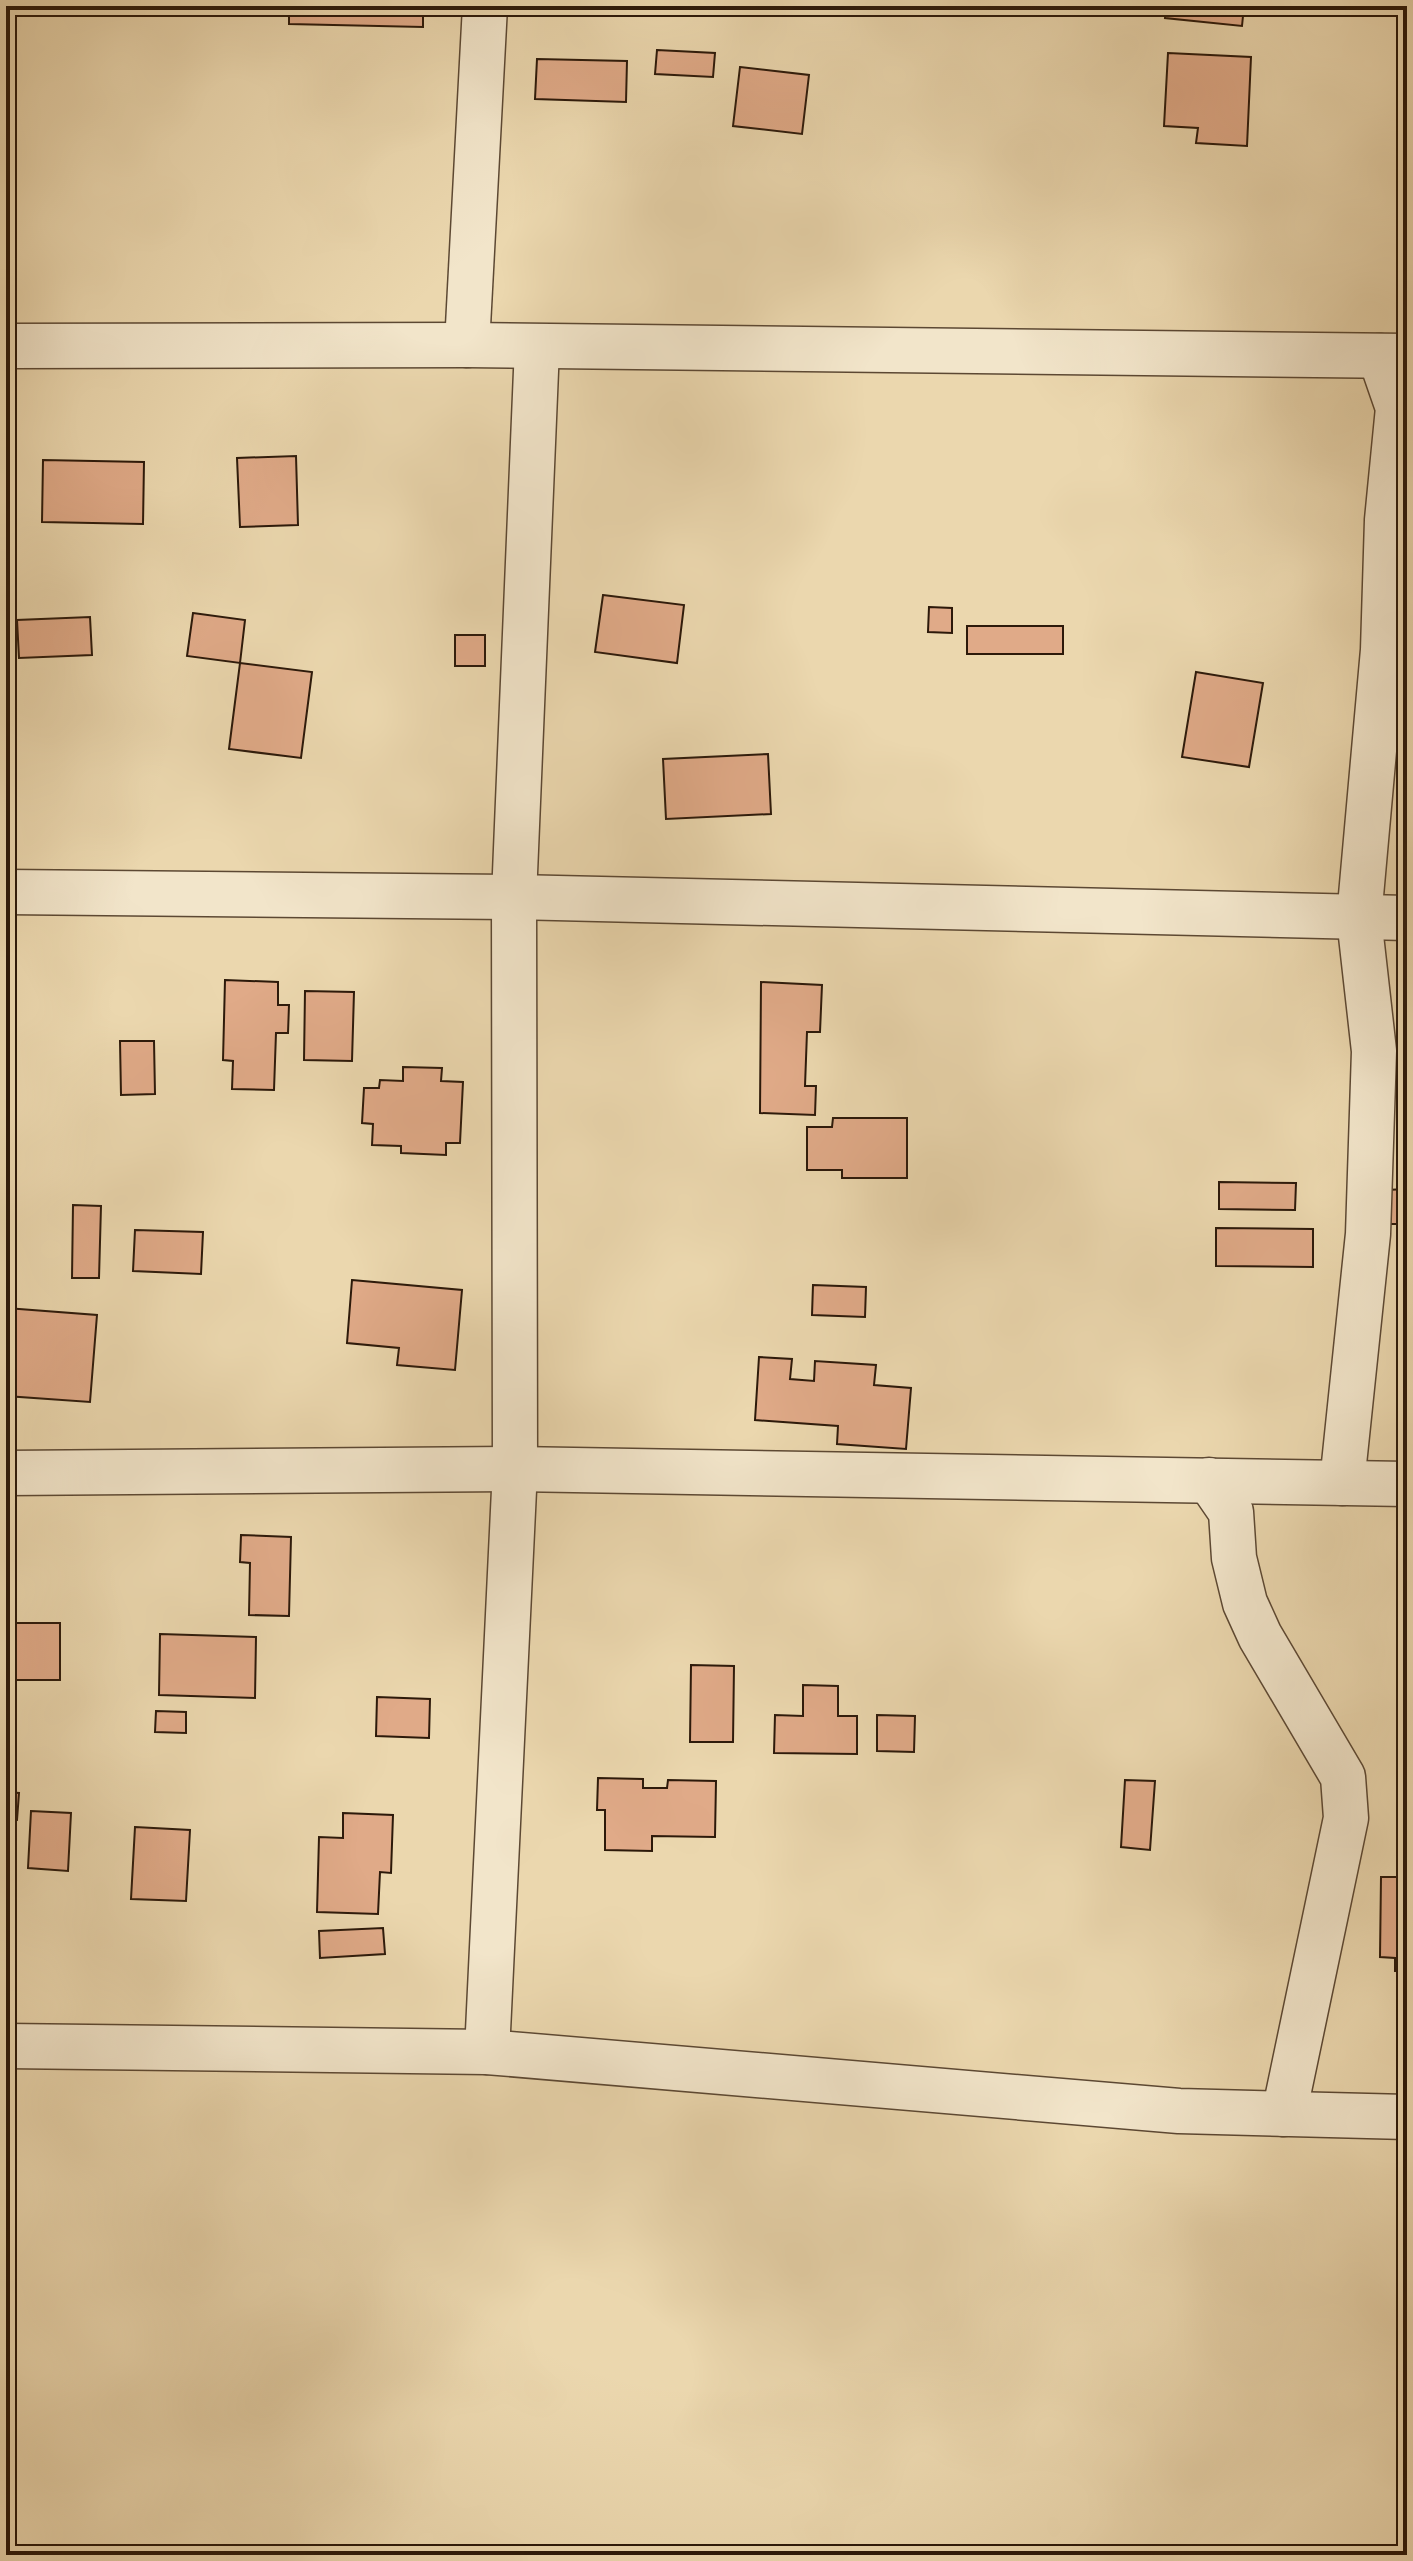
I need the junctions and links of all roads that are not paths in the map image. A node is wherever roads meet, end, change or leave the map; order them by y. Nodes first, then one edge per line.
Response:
1 (485, 6) edge
2 (467, 345) junction
3 (6, 346) edge
4 (537, 347) junction
5 (1394, 356) edge
6 (6, 892) edge
7 (514, 897) junction
8 (1359, 918) junction
9 (1407, 918) edge
10 (515, 1469) junction
11 (6, 1473) edge
12 (1209, 1480) junction
13 (1342, 1483) junction
14 (1407, 1484) edge
15 (6, 2046) edge
16 (487, 2052) junction
17 (1284, 2114) junction
18 (1407, 2117) edge

1 - 2 street
2 - 3 street
2 - 4 street
4 - 5 street
4 - 7 street
5 - 8 street
6 - 7 street
7 - 8 street
7 - 10 street
8 - 9 street
8 - 13 street
10 - 11 street
10 - 12 street
10 - 16 street
12 - 13 street
12 - 17 street
13 - 14 street
15 - 16 street
16 - 17 street
17 - 18 street

